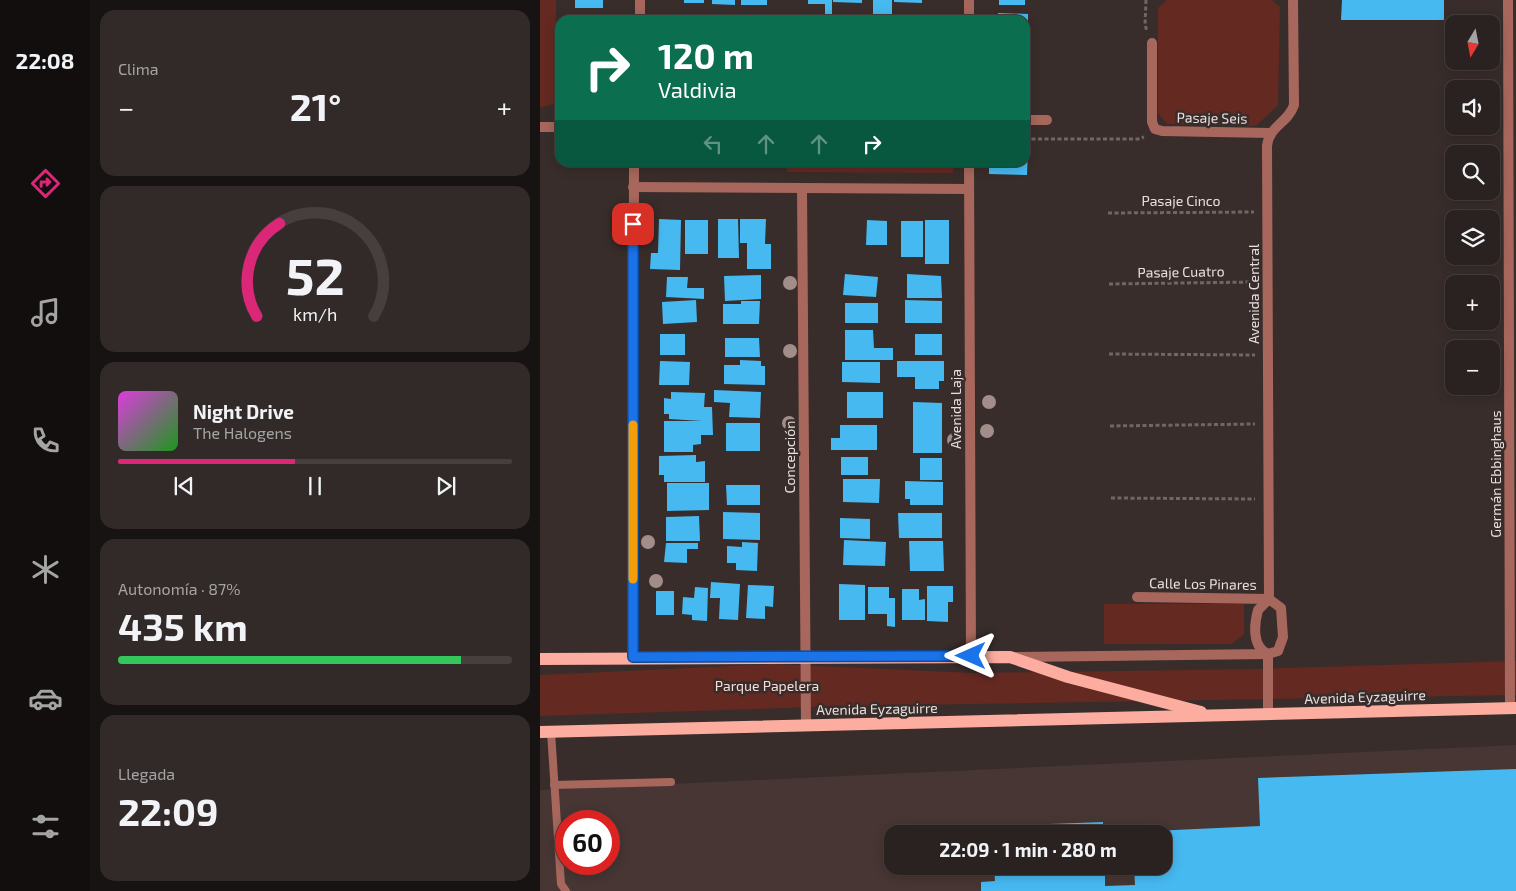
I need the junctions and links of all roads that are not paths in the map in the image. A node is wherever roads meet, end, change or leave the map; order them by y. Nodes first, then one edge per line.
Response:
1 (640, 0) edge
2 (969, 0) edge
3 (1293, 0) edge
4 (1508, 0) edge
5 (640, 15) edge
6 (969, 15) edge
7 (1152, 43) dead end
8 (1030, 120) edge
9 (1047, 120) dead end
10 (540, 127) edge
11 (555, 127) edge
12 (1270, 133) junction
13 (634, 167) edge
14 (969, 167) edge
15 (633, 187) junction
16 (802, 188) junction
17 (969, 189) junction
18 (1137, 597) dead end
19 (1269, 599) junction
20 (1513, 625) edge
21 (1268, 654) junction
22 (805, 656) junction
23 (971, 656) junction
24 (633, 657) junction
25 (1010, 657) junction
26 (540, 659) edge
27 (1513, 708) edge
28 (1268, 715) junction
29 (1215, 716) junction
30 (806, 726) junction
31 (545, 732) edge
32 (671, 782) dead end
33 (554, 785) junction
34 (566, 891) edge

1 - 5 street
2 - 6 street
3 - 12 street
4 - 20 street, Germán Ebbinghaus
7 - 12 street, Pasaje Seis
8 - 9 street
10 - 11 street
12 - 19 street, Avenida Central
13 - 15 street
14 - 17 street, Avenida Laja
15 - 16 street
15 - 24 street
16 - 17 street
16 - 22 street, Concepción
17 - 23 street, Avenida Laja
18 - 19 street, Calle Los Pinares
19 - 21 street, Avenida Central
19 - 21 street
20 - 27 street, Germán Ebbinghaus
21 - 25 street, Avenida Eyzaguirre
21 - 28 street
22 - 23 main road, Avenida Eyzaguirre
22 - 24 main road, Avenida Eyzaguirre
22 - 30 street, Concepción
23 - 25 main road, Avenida Eyzaguirre
24 - 26 main road, Avenida Eyzaguirre
25 - 29 main road, Avenida Eyzaguirre
27 - 28 main road, Avenida Eyzaguirre
28 - 29 main road, Avenida Eyzaguirre
29 - 30 main road, Avenida Eyzaguirre
30 - 31 main road, Avenida Eyzaguirre
31 - 33 lane
32 - 33 lane
33 - 34 lane

